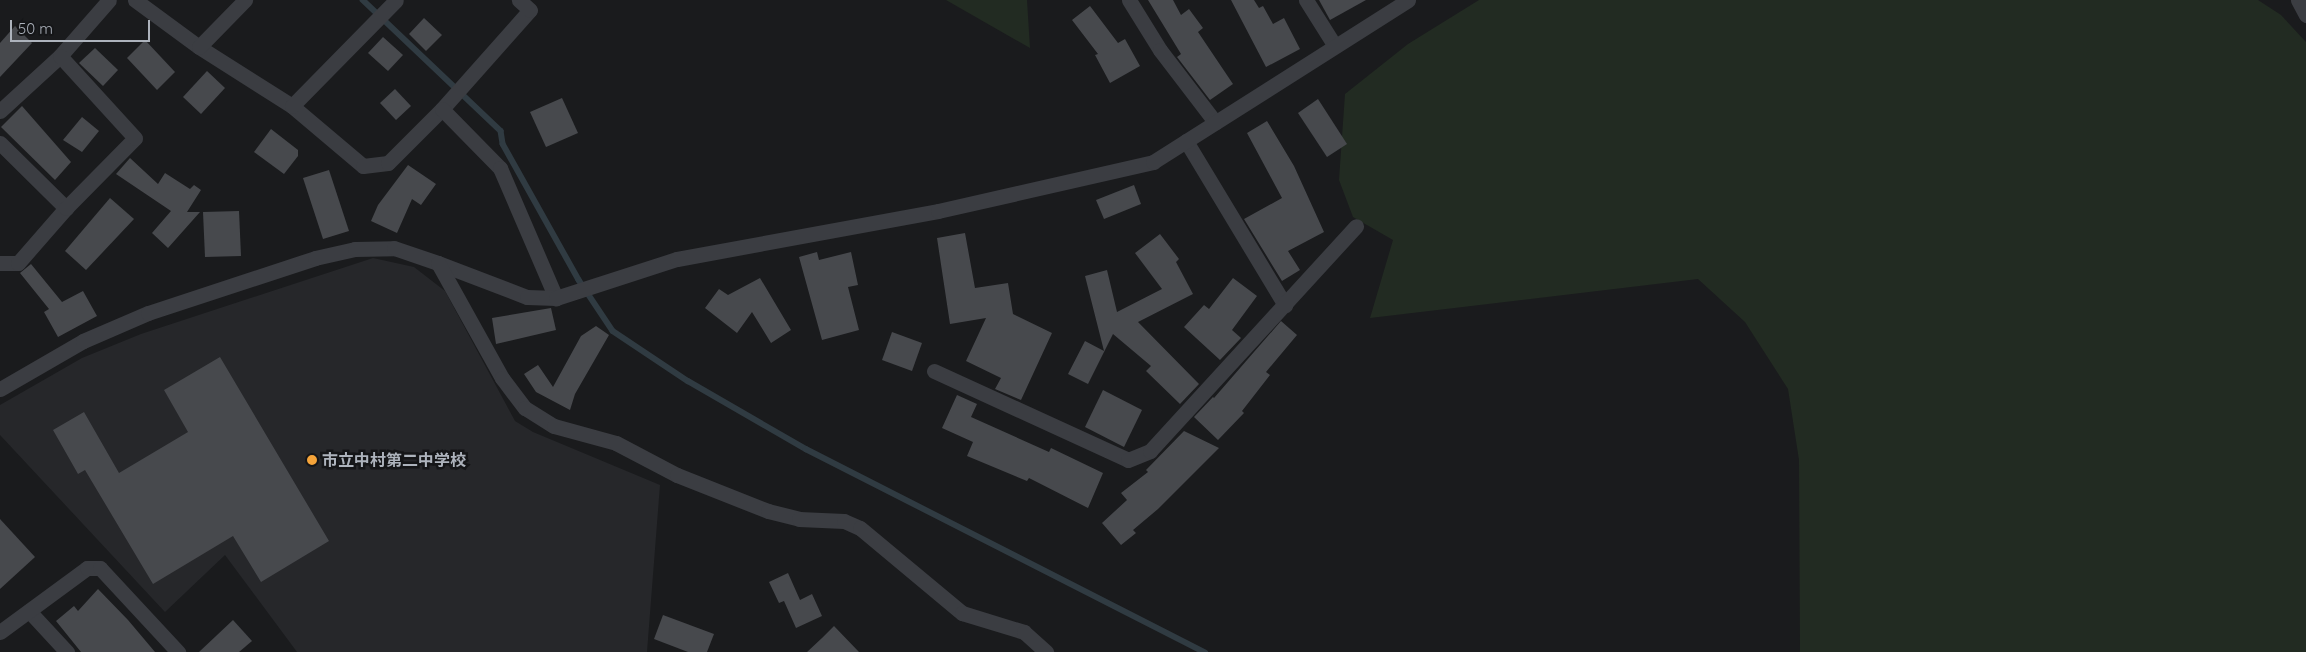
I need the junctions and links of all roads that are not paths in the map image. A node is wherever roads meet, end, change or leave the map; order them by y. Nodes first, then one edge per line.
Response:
1 (109, 0) edge
2 (135, 0) edge
3 (245, 0) edge
4 (396, 0) edge
5 (519, 0) edge
6 (1129, 0) edge
7 (1306, 0) edge
8 (1408, 0) edge
9 (2298, 0) edge
10 (2306, 15) edge
11 (1335, 46) junction
12 (199, 47) junction
13 (60, 56) junction
14 (292, 106) junction
15 (442, 109) junction
16 (0, 111) edge
17 (1215, 122) junction
18 (1186, 141) junction
19 (0, 143) edge
20 (66, 208) junction
21 (1356, 226) dead end
22 (0, 263) edge
23 (438, 263) junction
24 (556, 298) junction
25 (1285, 305) junction
26 (934, 371) dead end
27 (0, 388) edge
28 (29, 611) junction
29 (0, 632) edge
30 (67, 652) edge
31 (178, 652) edge
32 (1046, 652) edge

1 - 13 street
2 - 12 street
3 - 12 street
4 - 14 street
5 - 15 street
6 - 17 street
7 - 11 street
8 - 11 street
9 - 10 street
11 - 17 street
12 - 14 street
13 - 16 street
13 - 20 street
14 - 15 street
15 - 24 street
17 - 18 street
18 - 24 street
18 - 25 street
19 - 20 street
20 - 22 street
21 - 25 street
23 - 24 street
23 - 27 street
23 - 32 street
25 - 26 street
28 - 29 street
28 - 30 street
28 - 31 street

